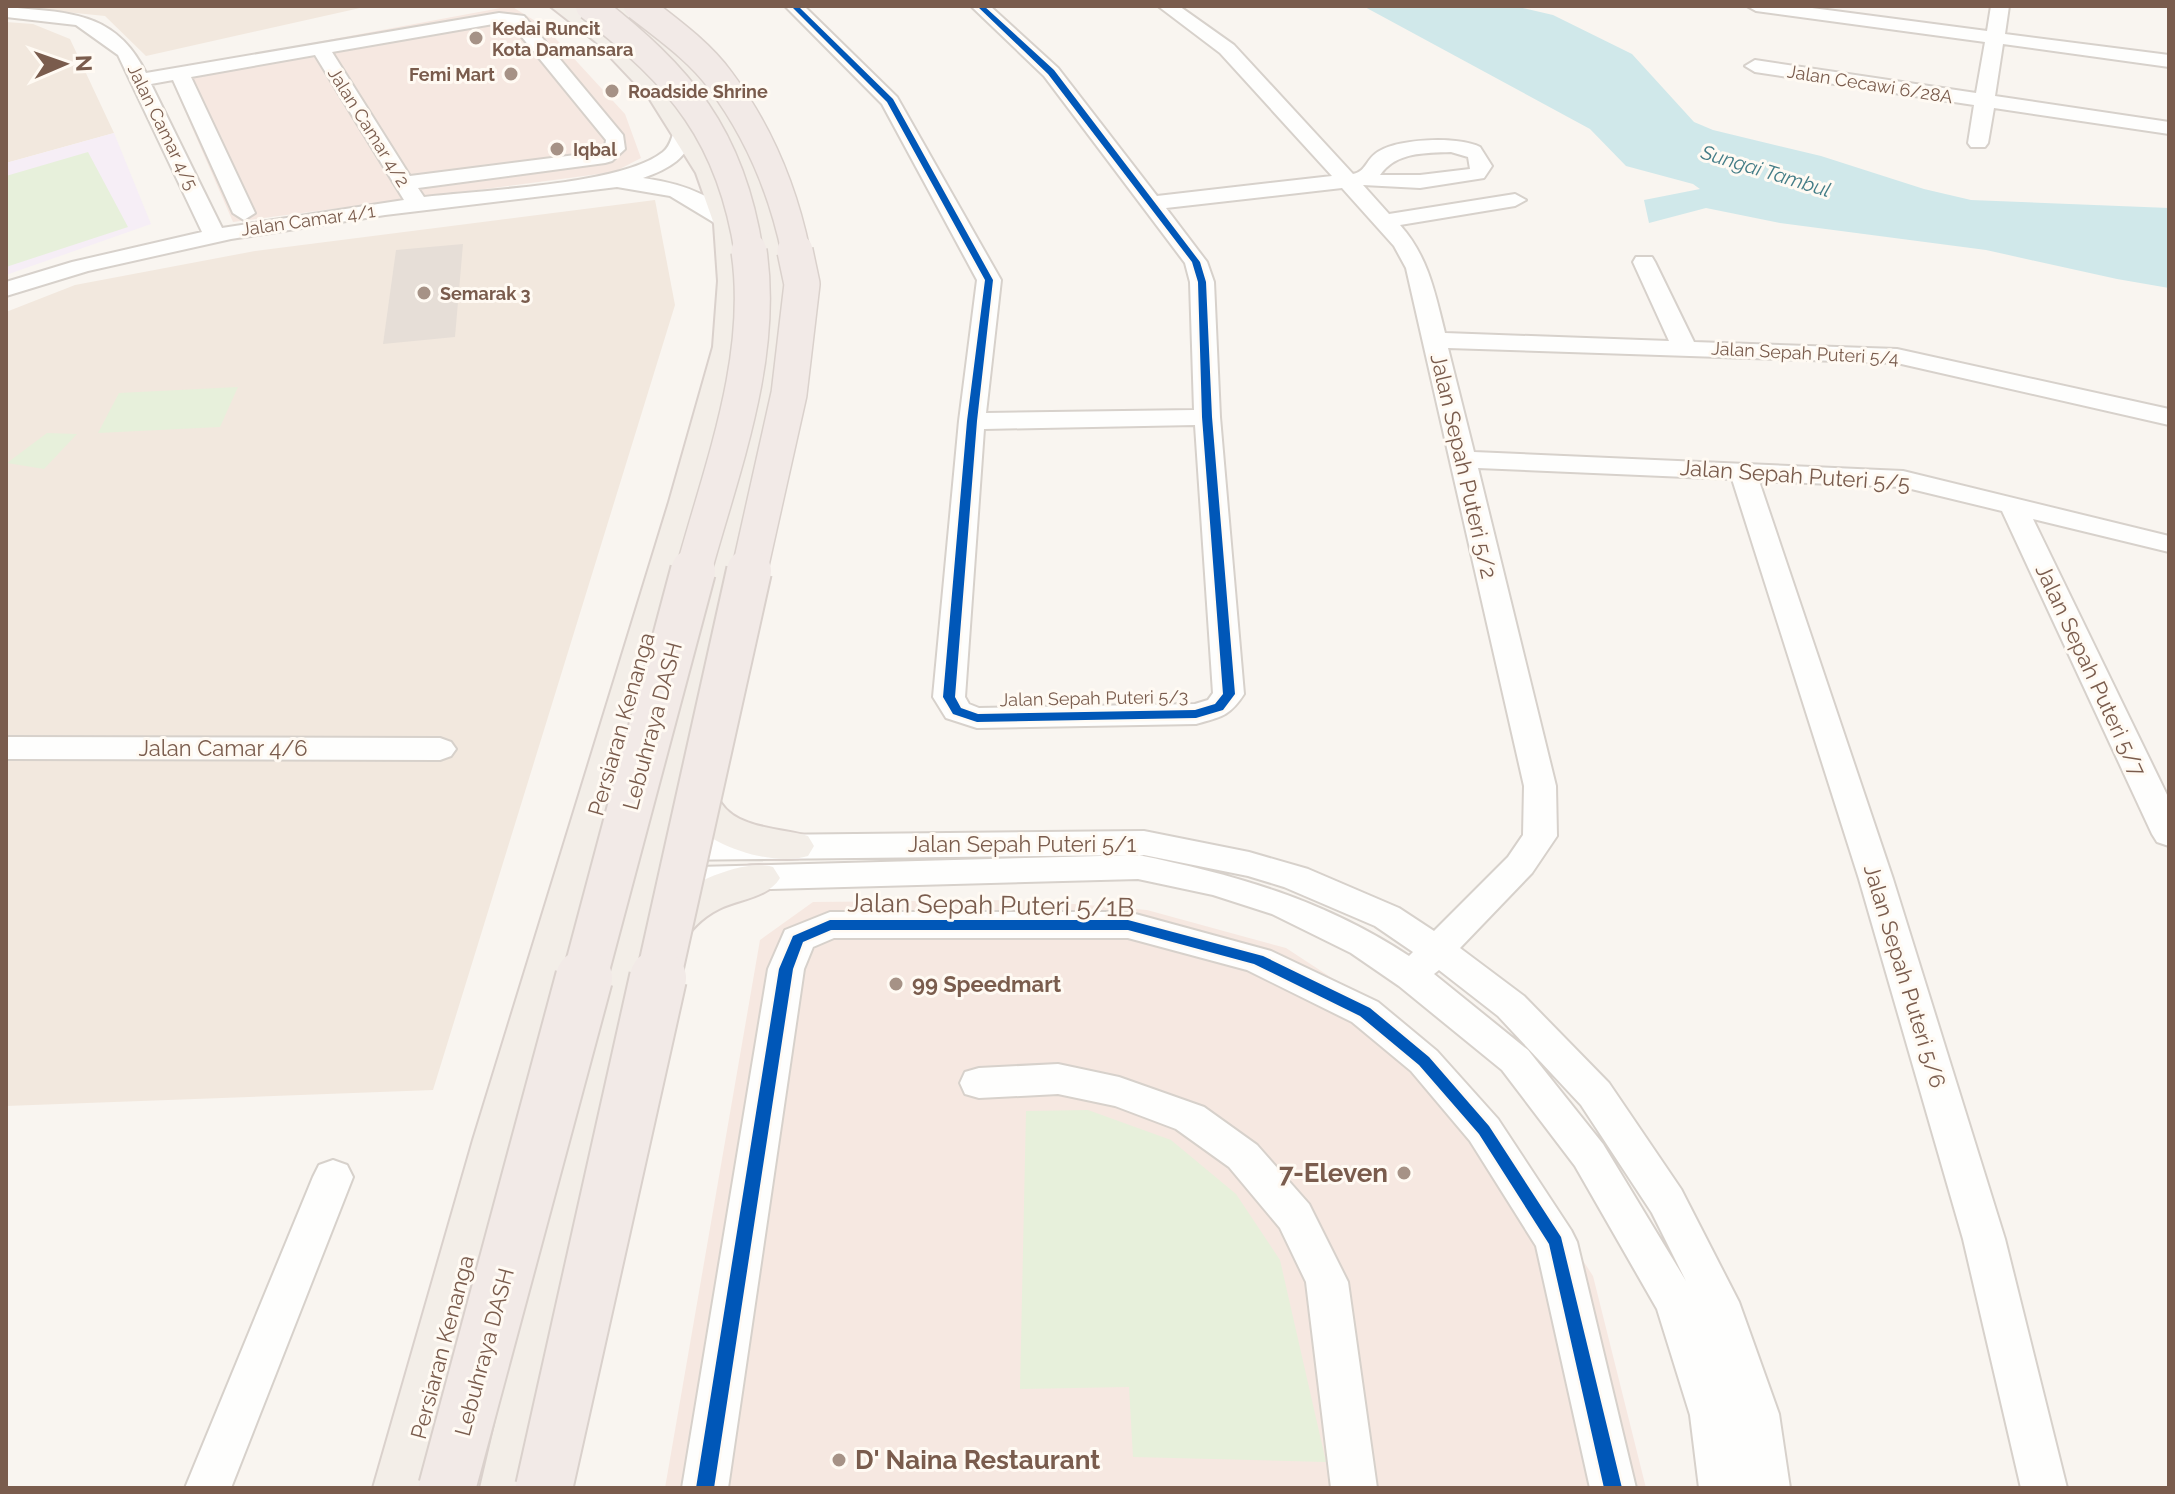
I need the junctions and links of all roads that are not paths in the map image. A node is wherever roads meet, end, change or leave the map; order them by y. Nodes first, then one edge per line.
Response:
1 (561, 6) edge
2 (590, 6) edge
3 (611, 6) edge
4 (638, 6) edge
5 (794, 6) edge
6 (980, 6) edge
7 (1167, 6) edge
8 (1756, 6) edge
9 (2000, 6) edge
10 (6, 12) edge
11 (1994, 40) junction
12 (320, 49) junction
13 (2169, 61) edge
14 (1755, 66) dead end
15 (180, 73) junction
16 (139, 80) junction
17 (1985, 102) junction
18 (2169, 128) edge
19 (684, 130) junction
20 (1978, 143) dead end
21 (1356, 180) junction
22 (615, 181) junction
23 (404, 183) junction
24 (1515, 200) dead end
25 (1153, 203) junction
26 (417, 205) junction
27 (244, 213) dead end
28 (1384, 221) junction
29 (728, 224) junction
30 (214, 234) junction
31 (1644, 262) dead end
32 (6, 289) edge
33 (1434, 340) junction
34 (1684, 346) junction
35 (1207, 417) junction
36 (2169, 417) edge
37 (972, 421) junction
38 (1463, 459) junction
39 (1742, 470) junction
40 (686, 502) junction
41 (2013, 506) junction
42 (2169, 544) edge
43 (711, 638) junction
44 (6, 748) edge
45 (440, 749) dead end
46 (2169, 834) edge
47 (793, 846) junction
48 (643, 866) junction
49 (758, 878) junction
50 (1425, 963) junction
51 (599, 1080) junction
52 (979, 1083) dead end
53 (333, 1177) dead end
54 (417, 1442) junction
55 (208, 1488) edge
56 (402, 1488) edge
57 (447, 1488) edge
58 (509, 1488) edge
59 (544, 1488) edge
60 (705, 1488) edge
61 (1354, 1488) edge
62 (1613, 1488) edge
63 (1722, 1488) edge
64 (1767, 1488) edge
65 (2044, 1488) edge

1 - 19 main road, Persiaran Kenanga
2 - 57 highway, Lebuhraya DASH, bridge
3 - 43 main road
4 - 59 highway, bridge
5 - 37 street, Jalan Sepah Puteri 5/3
6 - 25 street, Jalan Sepah Puteri 5/3
7 - 21 street, Jalan Sepah Puteri 5/2
8 - 11 street
9 - 11 street
10 - 16 street, Jalan Camar 4/5
11 - 13 street
11 - 17 street
12 - 15 street
12 - 23 street, Jalan Camar 4/2
12 - 23 street
14 - 17 street, Jalan Cecawi 6/28A
15 - 16 street
15 - 27 street
16 - 30 street, Jalan Camar 4/5
17 - 18 street, Jalan Cecawi 6/28A
17 - 20 street
19 - 22 street, Jalan Camar 4/1
19 - 29 main road, Persiaran Kenanga
21 - 21 street
21 - 25 street
21 - 28 street, Jalan Sepah Puteri 5/2
22 - 26 street, Jalan Camar 4/1
22 - 29 street, Jalan Camar 4/1
23 - 26 street, Jalan Camar 4/2
24 - 28 street
25 - 35 street, Jalan Sepah Puteri 5/3
26 - 30 street, Jalan Camar 4/1
28 - 33 street, Jalan Sepah Puteri 5/2
29 - 40 main road, Persiaran Kenanga
30 - 32 street, Jalan Camar 4/1
31 - 34 street
33 - 34 street, Jalan Sepah Puteri 5/4
33 - 38 street, Jalan Sepah Puteri 5/2
34 - 36 street, Jalan Sepah Puteri 5/4
35 - 37 street
35 - 37 street, Jalan Sepah Puteri 5/3
38 - 39 street, Jalan Sepah Puteri 5/5
38 - 50 street, Jalan Sepah Puteri 5/2
39 - 41 street, Jalan Sepah Puteri 5/5
39 - 65 street, Jalan Sepah Puteri 5/6
40 - 48 main road
40 - 54 main road, Persiaran Kenanga
41 - 42 street, Jalan Sepah Puteri 5/5
41 - 46 street, Jalan Sepah Puteri 5/7
43 - 47 main road
43 - 48 main road
44 - 45 street, Jalan Camar 4/6
47 - 48 street, Jalan Sepah Puteri 5/1
47 - 50 street, Jalan Sepah Puteri 5/1
48 - 49 street
48 - 51 main road
48 - 54 main road
49 - 50 street
49 - 51 main road
50 - 63 street
50 - 64 street, Jalan Sepah Puteri 5/1
51 - 58 main road
52 - 61 street
53 - 55 street
54 - 56 main road, Persiaran Kenanga
60 - 62 street, Jalan Sepah Puteri 5/1B

